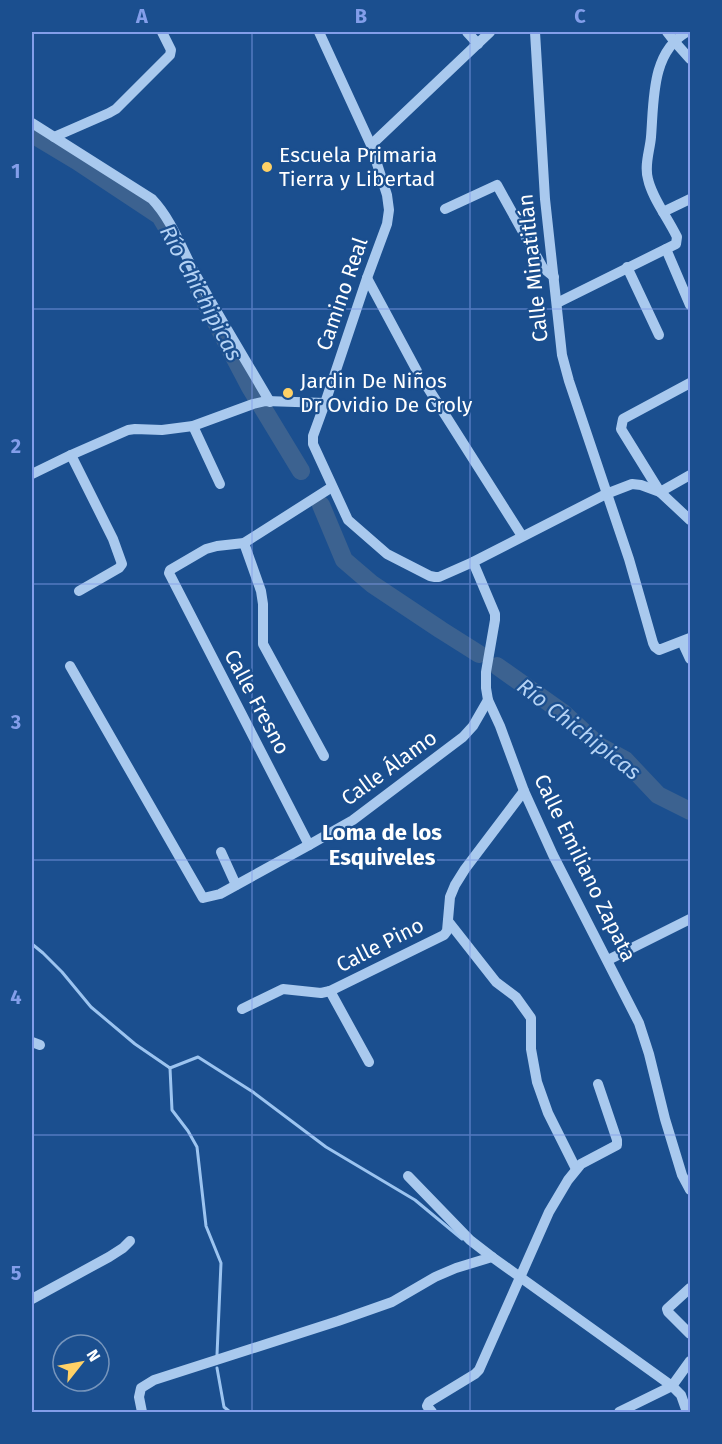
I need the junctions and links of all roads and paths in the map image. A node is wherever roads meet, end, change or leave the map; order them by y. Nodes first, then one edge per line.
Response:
1 (162, 32) edge
2 (319, 32) edge
3 (467, 32) edge
4 (490, 32) edge
5 (535, 32) edge
6 (687, 32) edge
7 (670, 36) edge
8 (478, 44) junction
9 (690, 59) edge
10 (32, 123) edge
11 (54, 137) junction
12 (371, 145) junction
13 (690, 198) edge
14 (445, 209) dead end
15 (663, 212) junction
16 (666, 249) junction
17 (627, 267) junction
18 (554, 277) junction
19 (367, 278) junction
20 (557, 303) junction
21 (690, 305) edge
22 (659, 335) dead end
23 (417, 372) dead end
24 (690, 383) edge
25 (428, 388) dead end
26 (268, 402) junction
27 (325, 403) junction
28 (193, 426) junction
29 (71, 455) junction
30 (32, 474) edge
31 (690, 476) edge
32 (220, 484) dead end
33 (332, 487) junction
34 (660, 492) junction
35 (606, 494) junction
36 (690, 520) edge
37 (522, 537) junction
38 (244, 543) junction
39 (473, 562) junction
40 (79, 591) dead end
41 (688, 640) edge
42 (690, 659) edge
43 (70, 666) dead end
44 (488, 700) junction
45 (324, 756) dead end
46 (524, 791) junction
47 (309, 845) junction
48 (221, 852) dead end
49 (236, 885) junction
50 (690, 919) edge
51 (448, 921) junction
52 (608, 960) junction
53 (330, 991) junction
54 (242, 1009) dead end
55 (369, 1062) dead end
56 (598, 1084) dead end
57 (576, 1169) junction
58 (686, 1172) edge
59 (408, 1176) dead end
60 (690, 1190) edge
61 (130, 1240) dead end
62 (492, 1257) junction
63 (519, 1276) junction
64 (690, 1288) edge
65 (32, 1299) edge
66 (690, 1334) edge
67 (690, 1361) edge
68 (672, 1386) junction
69 (686, 1398) edge
70 (142, 1413) edge
71 (432, 1413) edge
72 (619, 1413) edge
73 (687, 1413) edge

1 - 11 street
2 - 12 street, Camino Real
3 - 8 street
4 - 8 street
5 - 18 street, Calle Minatitlán
6 - 7 street
7 - 9 street
7 - 15 street
8 - 12 street
10 - 11 street
11 - 26 street
12 - 19 street, Camino Real
13 - 15 street
14 - 18 street
15 - 16 street
16 - 17 street
16 - 21 street
17 - 20 street
17 - 22 street
18 - 20 street, Calle Minatitlán
19 - 23 street
19 - 27 street, Camino Real
20 - 35 street, Calle Minatitlán
24 - 34 street
25 - 37 street
26 - 27 street
26 - 28 street
27 - 33 street, Camino Real
28 - 29 street
28 - 32 street
29 - 30 street
29 - 40 street
31 - 34 street
33 - 38 street
33 - 39 street, Camino Real
34 - 35 street, Camino Real
34 - 36 street
35 - 37 street, Camino Real
35 - 41 street, Calle Minatitlán
37 - 39 street, Camino Real
38 - 45 street
38 - 47 street, Calle Fresno
39 - 44 street, Calle Emiliano Zapata
41 - 42 street
43 - 49 street, Calle Álamo
44 - 46 street, Calle Emiliano Zapata
44 - 47 street, Calle Álamo
46 - 51 street, Calle Pino
46 - 52 street, Calle Emiliano Zapata
47 - 49 street, Calle Álamo
48 - 49 street
50 - 52 street
51 - 53 street, Calle Pino
51 - 57 street
52 - 58 street, Calle Emiliano Zapata
53 - 54 street, Calle Pino
53 - 55 street
56 - 57 street
57 - 63 street
58 - 60 street, Calle Emiliano Zapata
59 - 62 street
61 - 65 street
62 - 63 street
62 - 70 street
63 - 68 street
63 - 71 street
64 - 66 street
67 - 68 street
68 - 69 street
68 - 72 street
69 - 73 street

